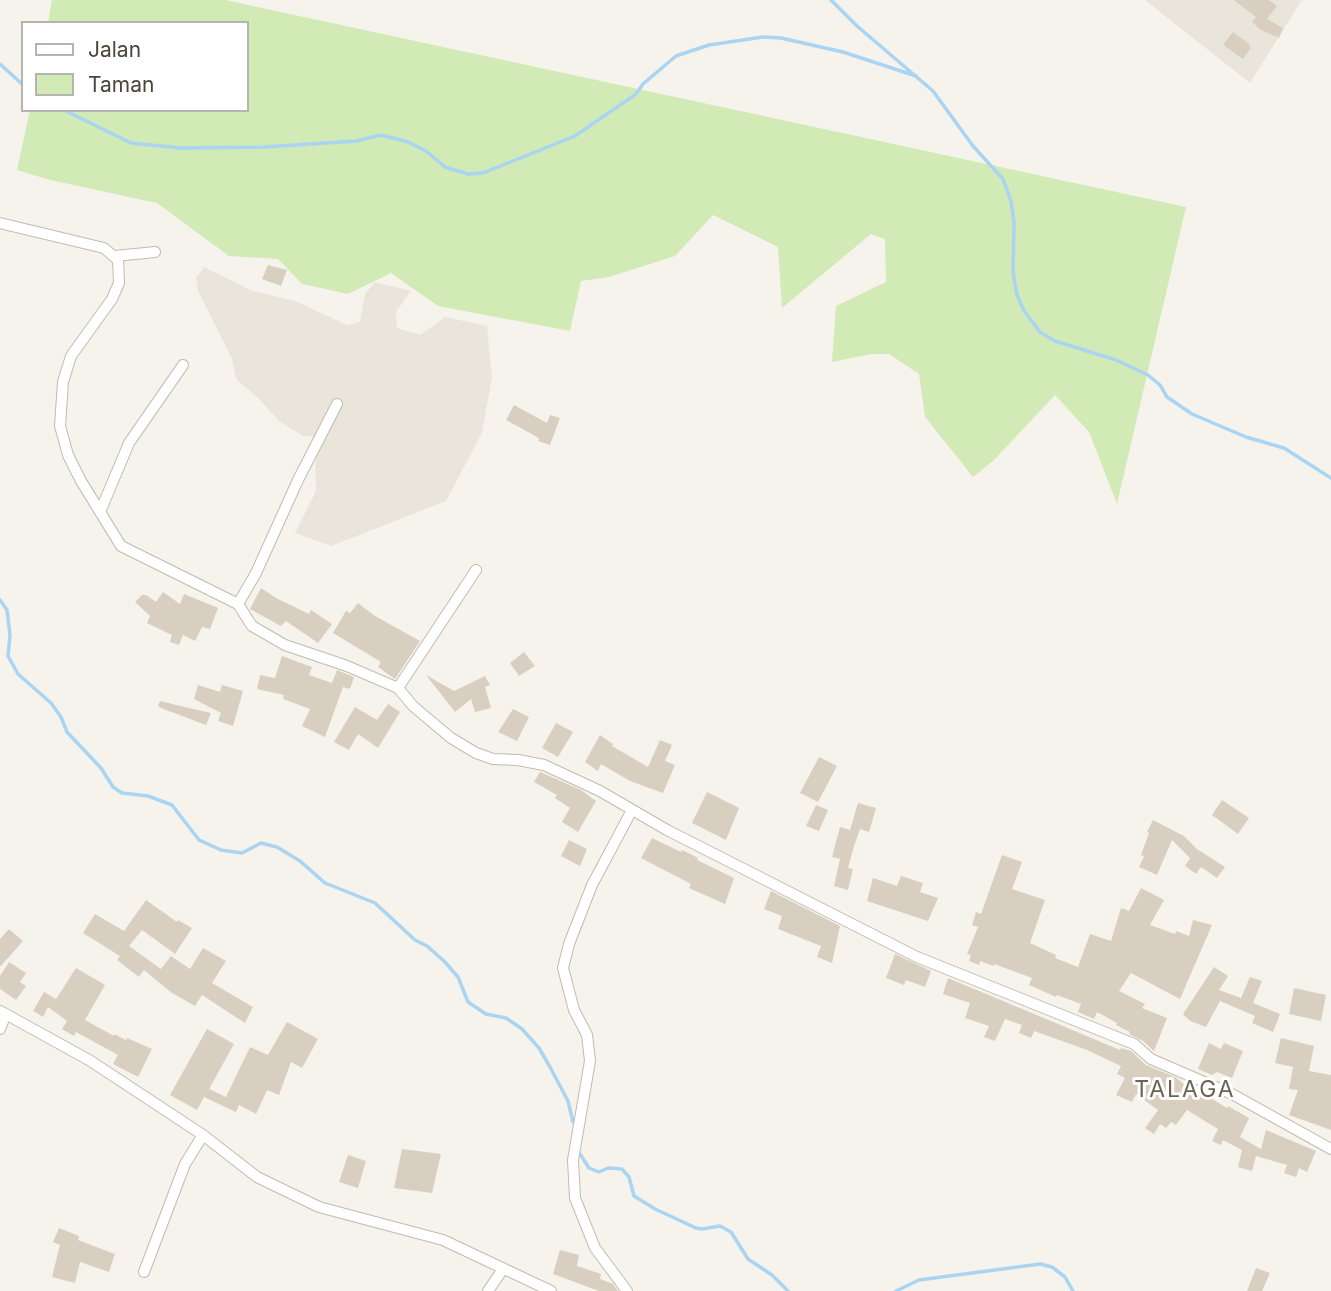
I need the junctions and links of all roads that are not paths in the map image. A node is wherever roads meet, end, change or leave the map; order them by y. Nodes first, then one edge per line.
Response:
1 (0, 222) edge
2 (155, 252) dead end
3 (115, 256) junction
4 (183, 365) dead end
5 (337, 404) dead end
6 (100, 512) junction
7 (476, 570) dead end
8 (238, 604) junction
9 (398, 688) junction
10 (632, 810) junction
11 (3, 1013) edge
12 (0, 1029) edge
13 (203, 1135) junction
14 (1331, 1149) edge
15 (503, 1269) junction
16 (144, 1272) dead end
17 (488, 1291) edge
18 (551, 1291) edge
19 (627, 1291) edge

1 - 3 street
2 - 3 street
3 - 6 street
4 - 6 street
5 - 8 street
6 - 8 street
7 - 9 street
8 - 9 street
9 - 10 street
10 - 14 street
10 - 19 street
11 - 12 street
11 - 13 street
13 - 15 street
13 - 16 street
15 - 17 street
15 - 18 street

